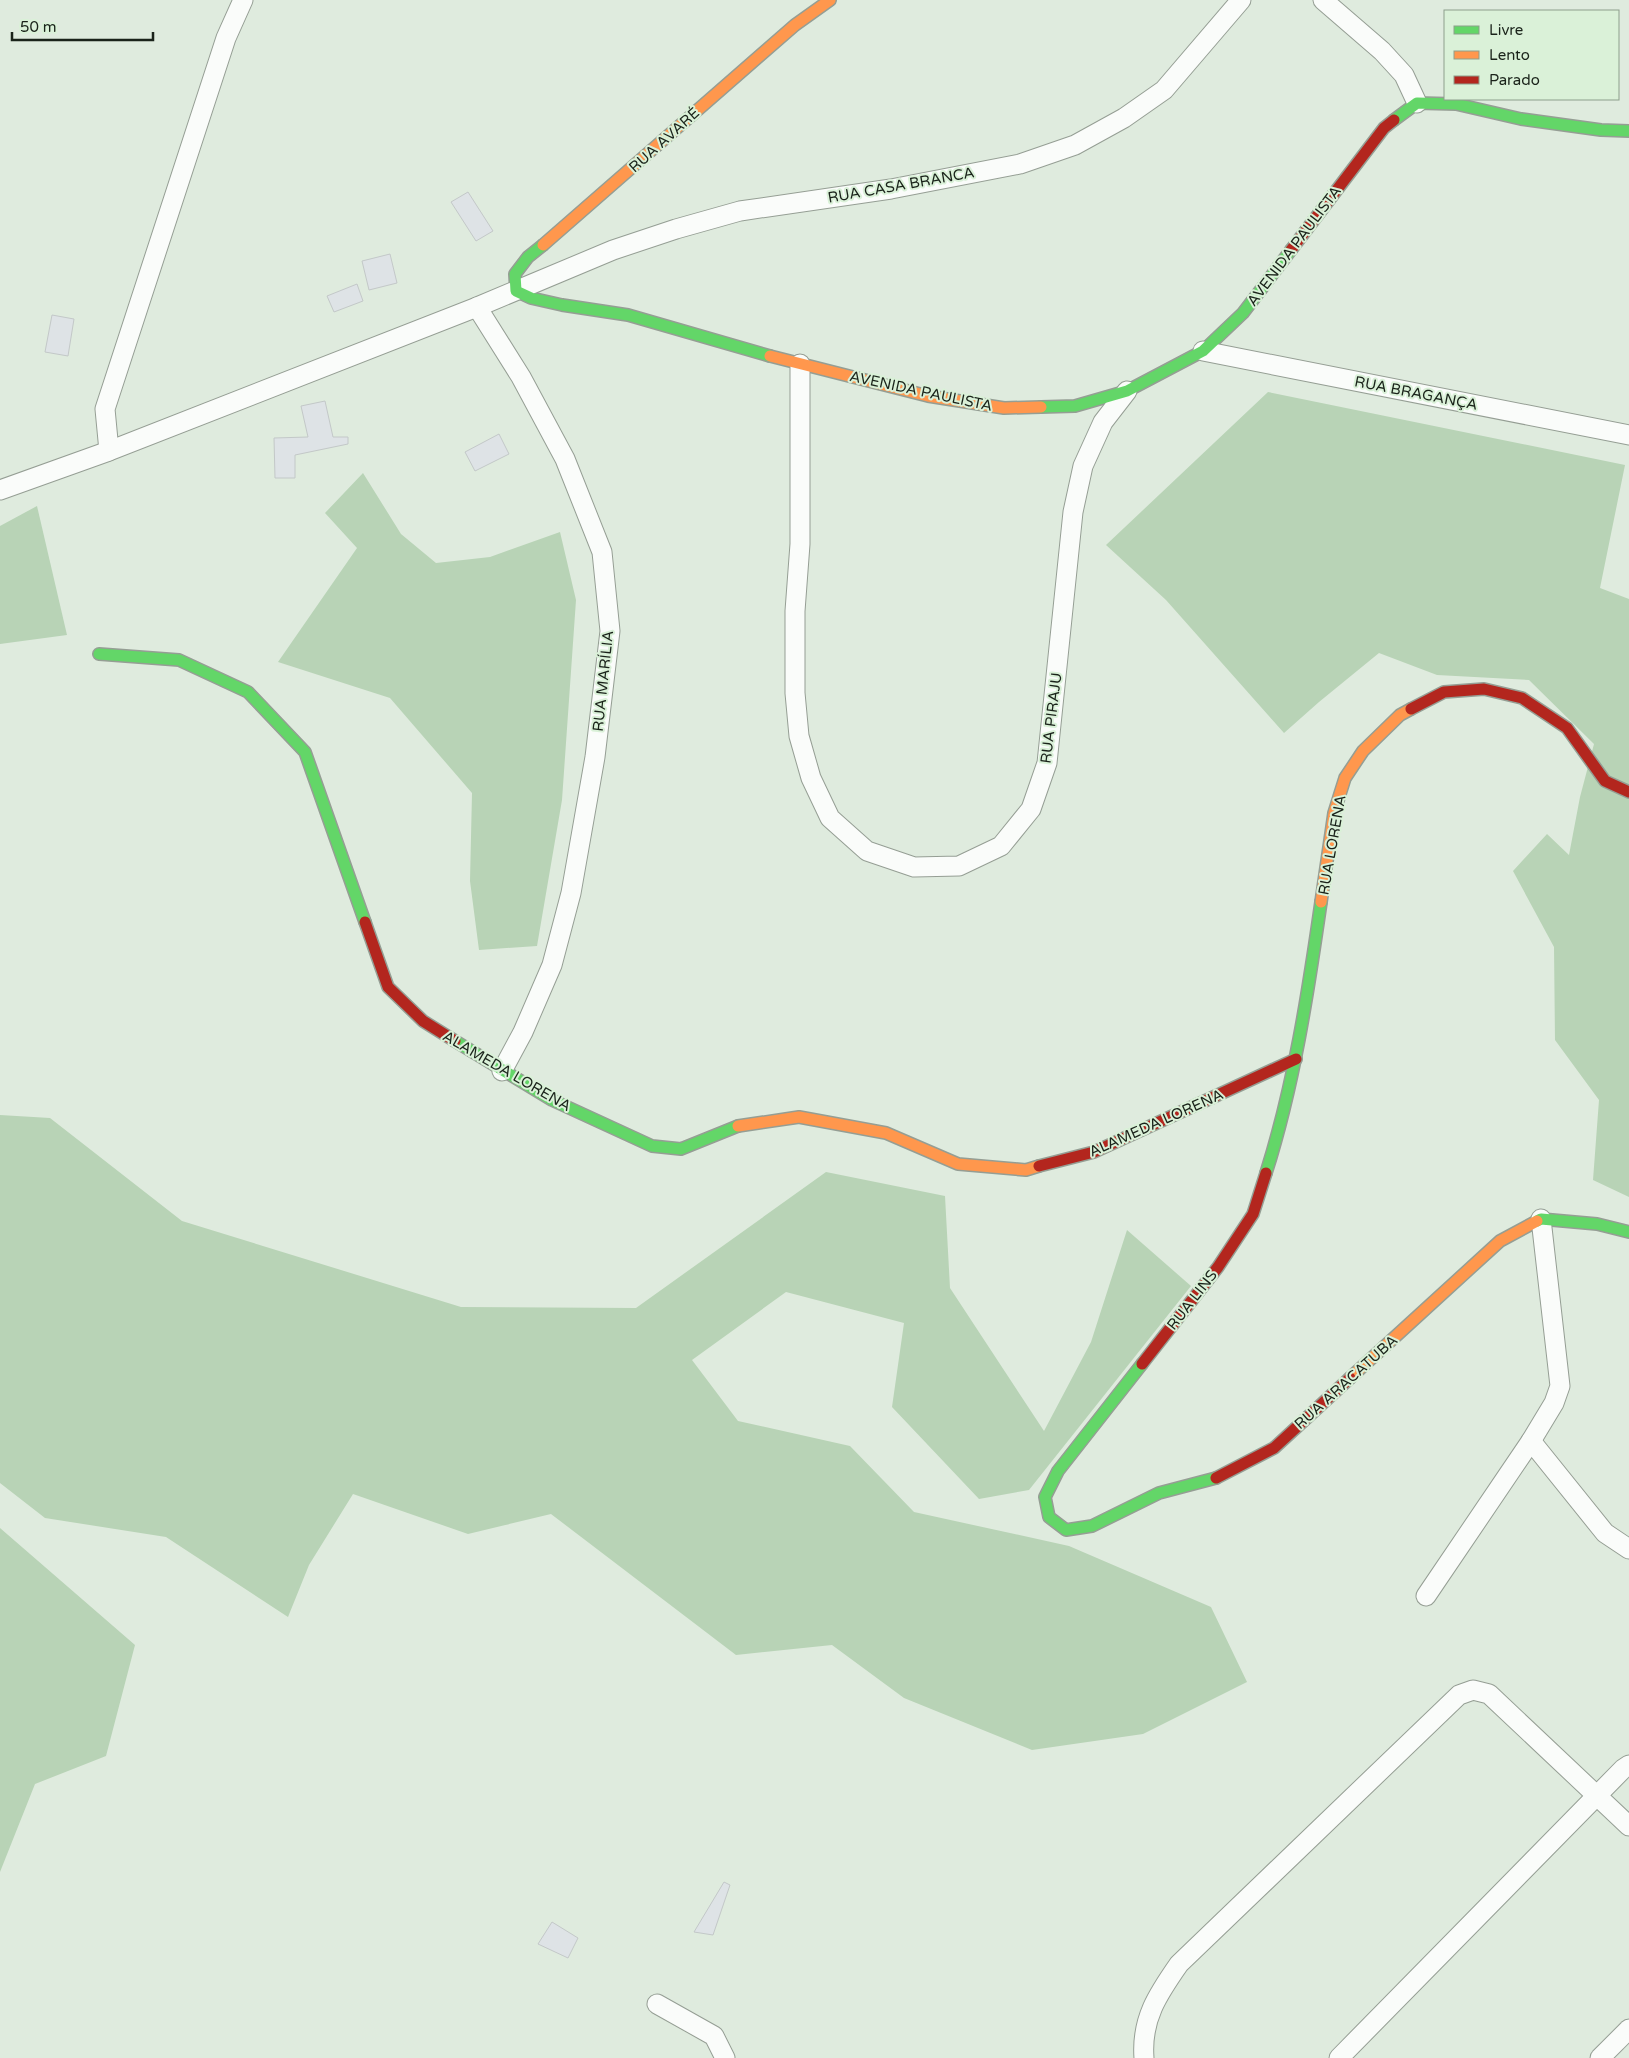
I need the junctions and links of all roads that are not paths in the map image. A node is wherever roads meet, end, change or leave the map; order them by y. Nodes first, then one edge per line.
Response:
1 (243, 0) edge
2 (830, 0) edge
3 (1240, 0) edge
4 (1323, 0) edge
5 (1417, 103) junction
6 (1629, 130) edge
7 (516, 291) junction
8 (477, 307) junction
9 (1203, 351) junction
10 (800, 364) junction
11 (1127, 391) junction
12 (1629, 435) edge
13 (109, 451) junction
14 (0, 490) edge
15 (99, 654) dead end
16 (1629, 792) edge
17 (1296, 1059) junction
18 (502, 1071) junction
19 (1541, 1219) junction
20 (1629, 1232) edge
21 (1531, 1441) junction
22 (1049, 1517) joint
23 (1629, 1549) edge
24 (1426, 1596) dead end
25 (1629, 1765) edge
26 (1596, 1796) junction
27 (1629, 1826) edge
28 (657, 2004) dead end
29 (1623, 2043) edge
30 (725, 2058) edge
31 (1144, 2058) edge
32 (1340, 2058) edge
33 (1600, 2058) edge

1 - 13 street
2 - 7 street, RUA AVARÉ
3 - 7 street, RUA CASA BRANCA
4 - 5 street
5 - 6 street
5 - 9 street, AVENIDA PAULISTA
7 - 8 street, RUA CASA BRANCA
7 - 10 street, AVENIDA PAULISTA
8 - 13 street, RUA CASA BRANCA
8 - 18 street, RUA MARÍLIA
9 - 11 street, AVENIDA PAULISTA
9 - 12 street, RUA BRAGANÇA
10 - 11 street, AVENIDA PAULISTA
10 - 11 street, RUA PIRAJU
13 - 14 street, RUA CASA BRANCA
15 - 18 street, ALAMEDA LORENA
16 - 17 street, RUA LORENA
17 - 18 street, ALAMEDA LORENA
17 - 22 street, RUA LINS
19 - 20 street
19 - 21 street
19 - 22 street, RUA ARACATUBA
21 - 23 street
21 - 24 street
25 - 26 street
26 - 27 street
26 - 31 street
26 - 32 street
28 - 30 street
29 - 33 street

